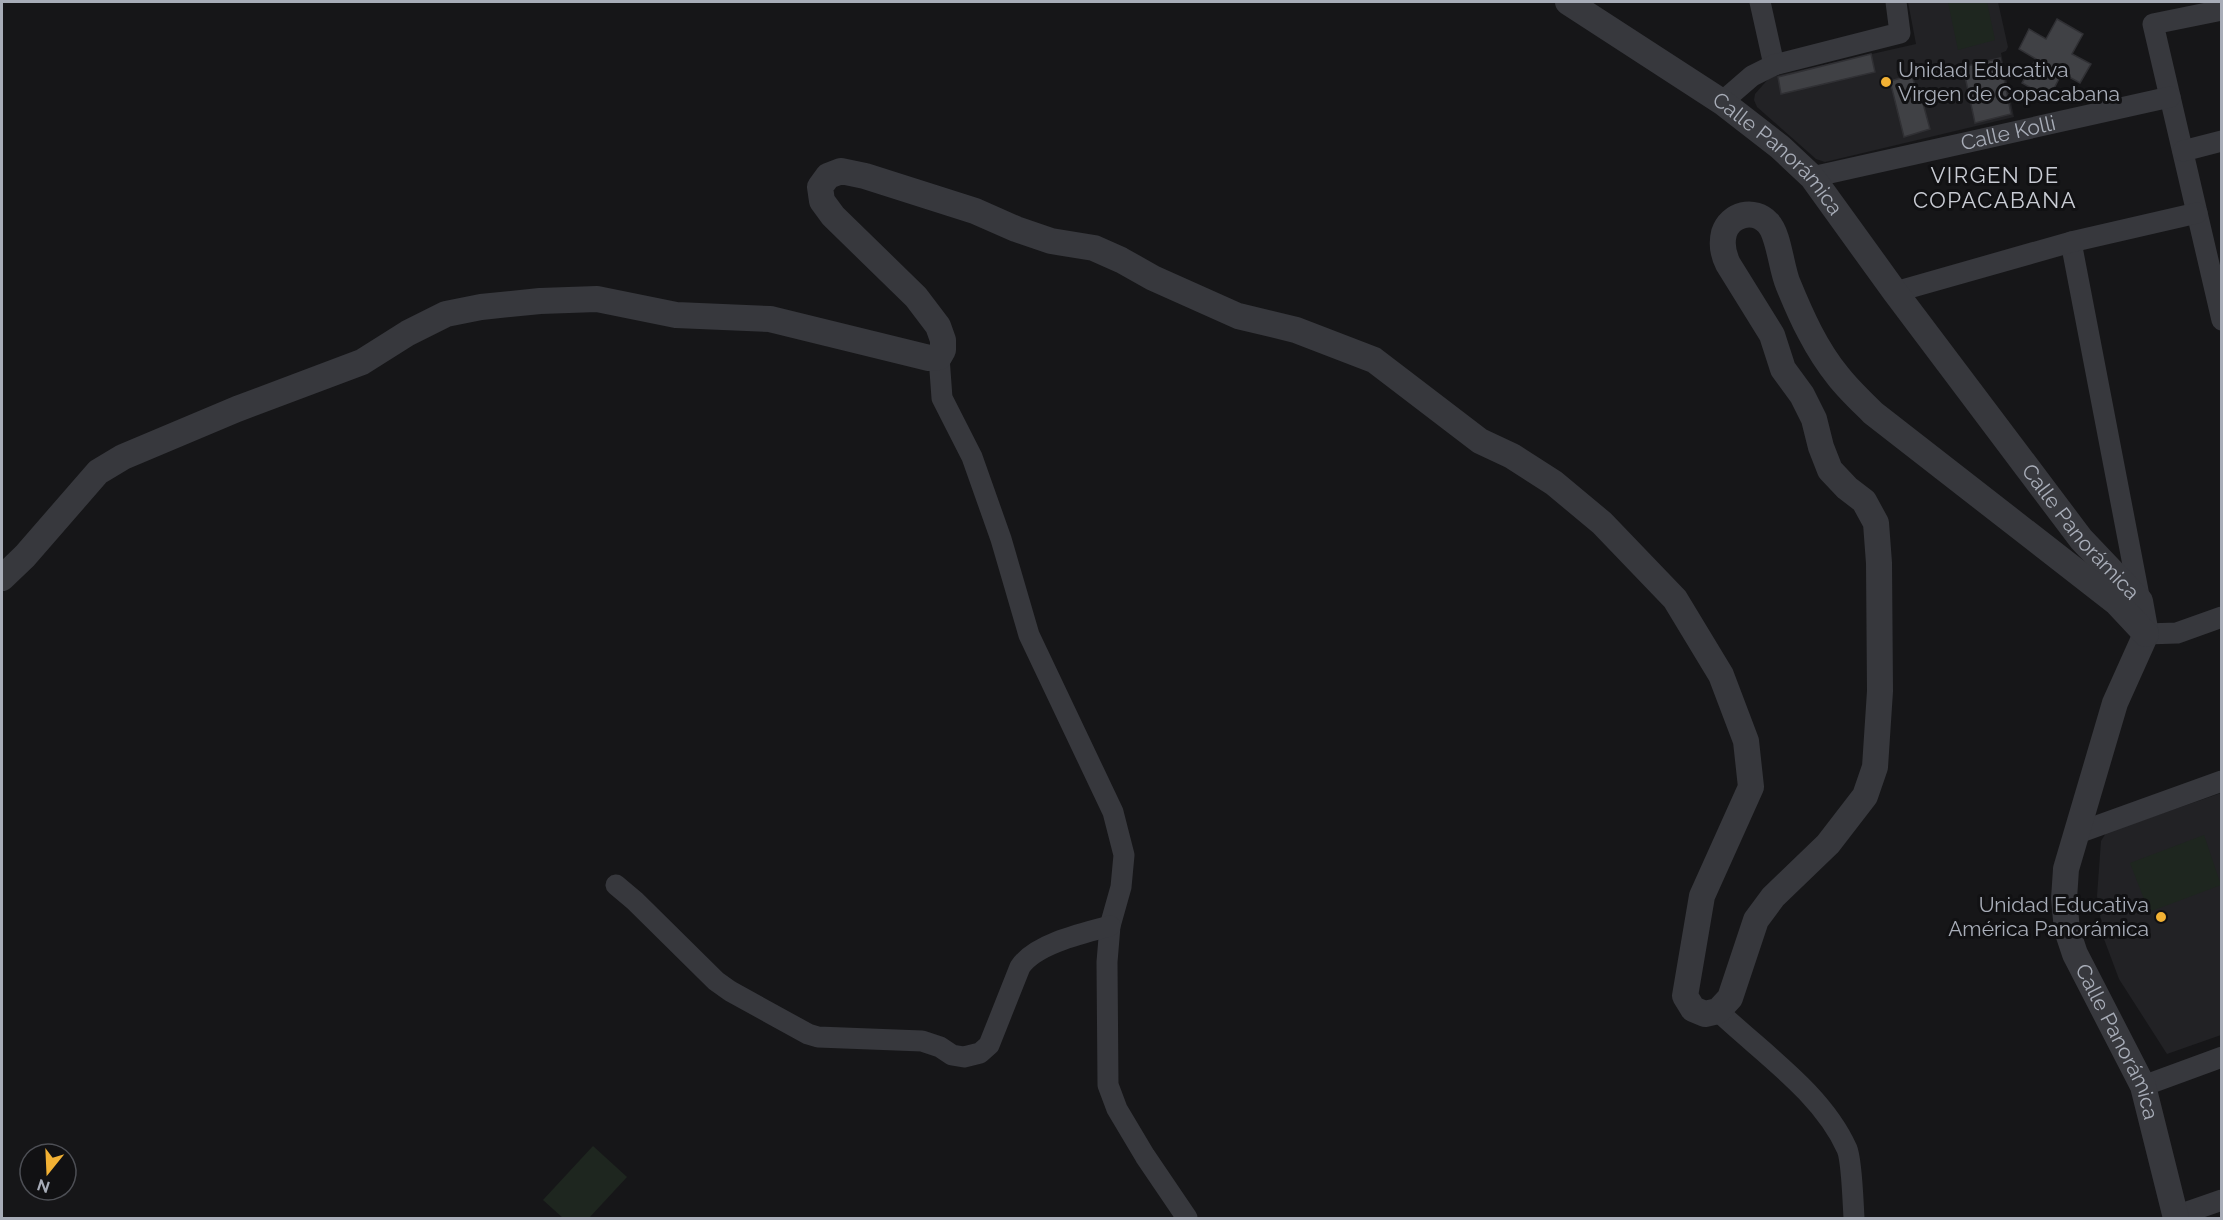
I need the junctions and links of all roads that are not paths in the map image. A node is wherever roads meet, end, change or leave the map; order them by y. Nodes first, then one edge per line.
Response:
1 (1568, 2) edge
2 (1760, 2) edge
3 (1896, 2) edge
4 (2222, 10) edge
5 (1774, 65) junction
6 (2170, 97) junction
7 (1722, 102) junction
8 (2222, 141) edge
9 (2183, 151) junction
10 (1812, 177) junction
11 (2197, 213) junction
12 (2071, 242) junction
13 (1895, 292) junction
14 (2222, 320) edge
15 (939, 357) junction
16 (2, 578) edge
17 (2140, 601) junction
18 (2222, 617) edge
19 (2146, 634) junction
20 (2222, 781) edge
21 (2075, 834) junction
22 (616, 885) dead end
23 (1110, 926) junction
24 (1718, 1011) junction
25 (2222, 1057) edge
26 (2143, 1086) junction
27 (2222, 1200) edge
28 (2176, 1217) edge
29 (1187, 1218) edge
30 (1854, 1218) edge

1 - 7 street, Calle Panorámica
2 - 5 street
3 - 5 street
4 - 6 street
5 - 7 street
6 - 9 street
6 - 10 street, Calle Kolli
7 - 10 street, Calle Panorámica
8 - 9 street
9 - 11 street
10 - 13 street, Calle Panorámica
11 - 12 street
11 - 14 street
12 - 13 street
12 - 17 street
13 - 17 street, Calle Panorámica
15 - 16 street
15 - 23 street
15 - 24 street
17 - 19 street, Calle Panorámica
18 - 19 street
19 - 21 street, Calle Panorámica
19 - 24 street
20 - 21 street
21 - 26 street, Calle Panorámica
22 - 23 street
23 - 29 street
24 - 30 street
25 - 26 street
26 - 28 street, Calle Panorámica
27 - 28 street

